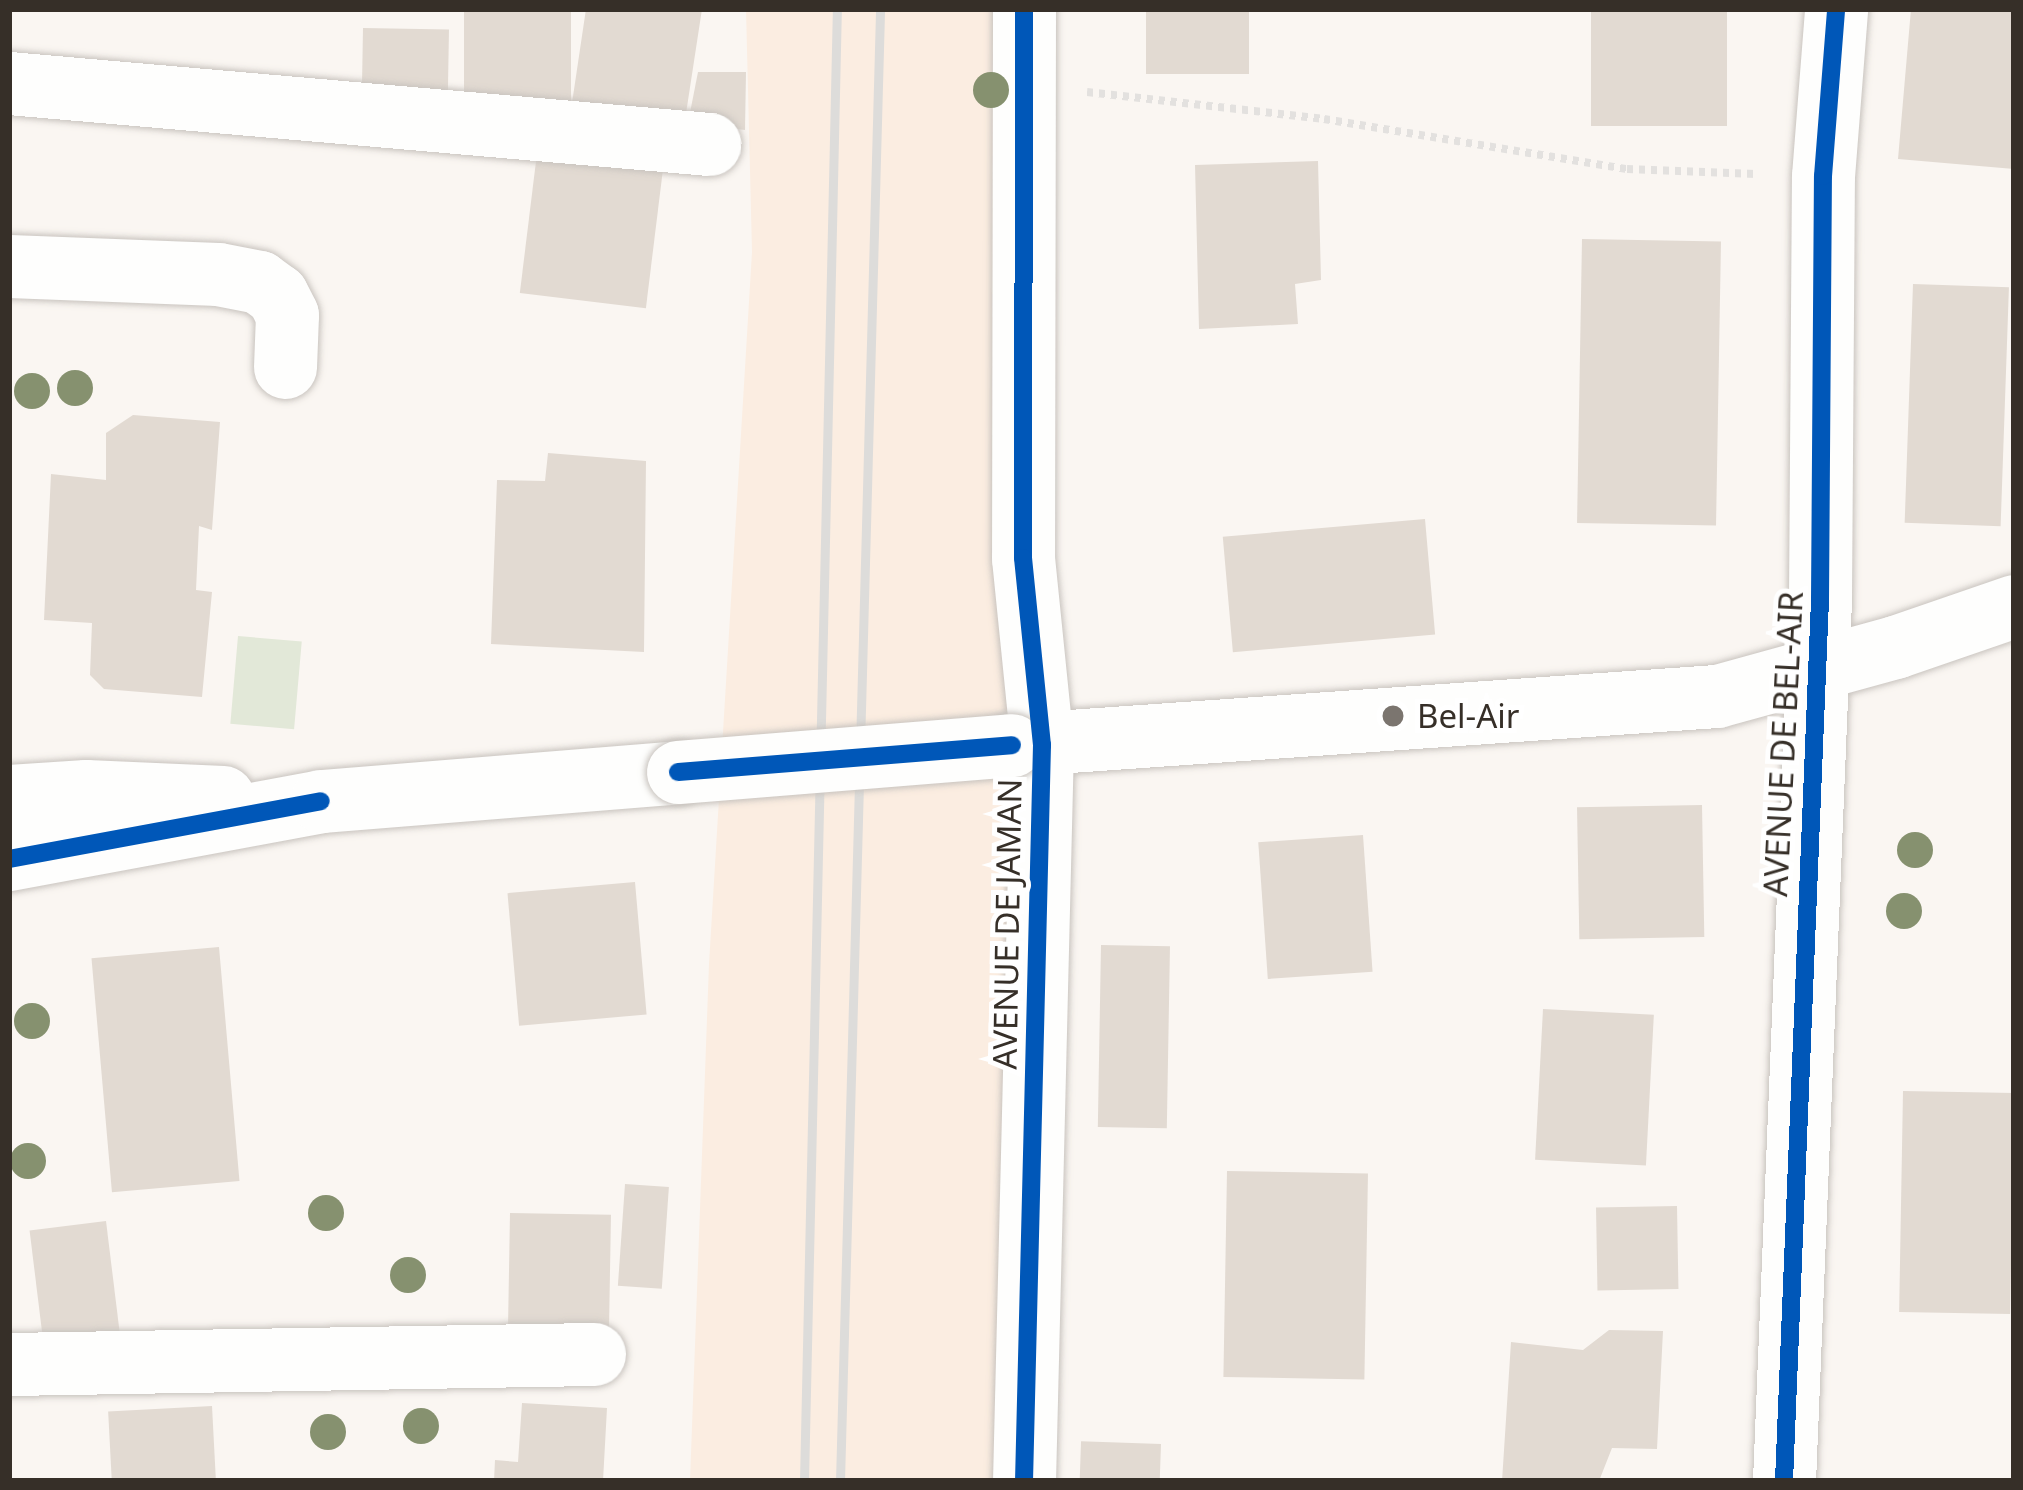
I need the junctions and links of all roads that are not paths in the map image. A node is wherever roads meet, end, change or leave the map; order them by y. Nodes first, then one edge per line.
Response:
1 (1024, 9) edge
2 (1836, 9) edge
3 (9, 83) edge
4 (709, 144) dead end
5 (9, 266) edge
6 (285, 367) dead end
7 (2014, 607) edge
8 (1817, 664) junction
9 (1027, 745) junction
10 (9, 796) edge
11 (321, 801) junction
12 (9, 859) edge
13 (594, 1354) dead end
14 (9, 1364) edge
15 (1024, 1481) edge
16 (1784, 1481) edge

1 - 9 street, AVENUE DE JAMAN
2 - 8 street, AVENUE DE BEL-AIR
3 - 4 street
5 - 6 street
7 - 8 street
8 - 9 street
8 - 16 street, AVENUE DE BEL-AIR
9 - 11 street, bridge
9 - 15 street, AVENUE DE JAMAN
10 - 11 street
11 - 12 street
13 - 14 street

